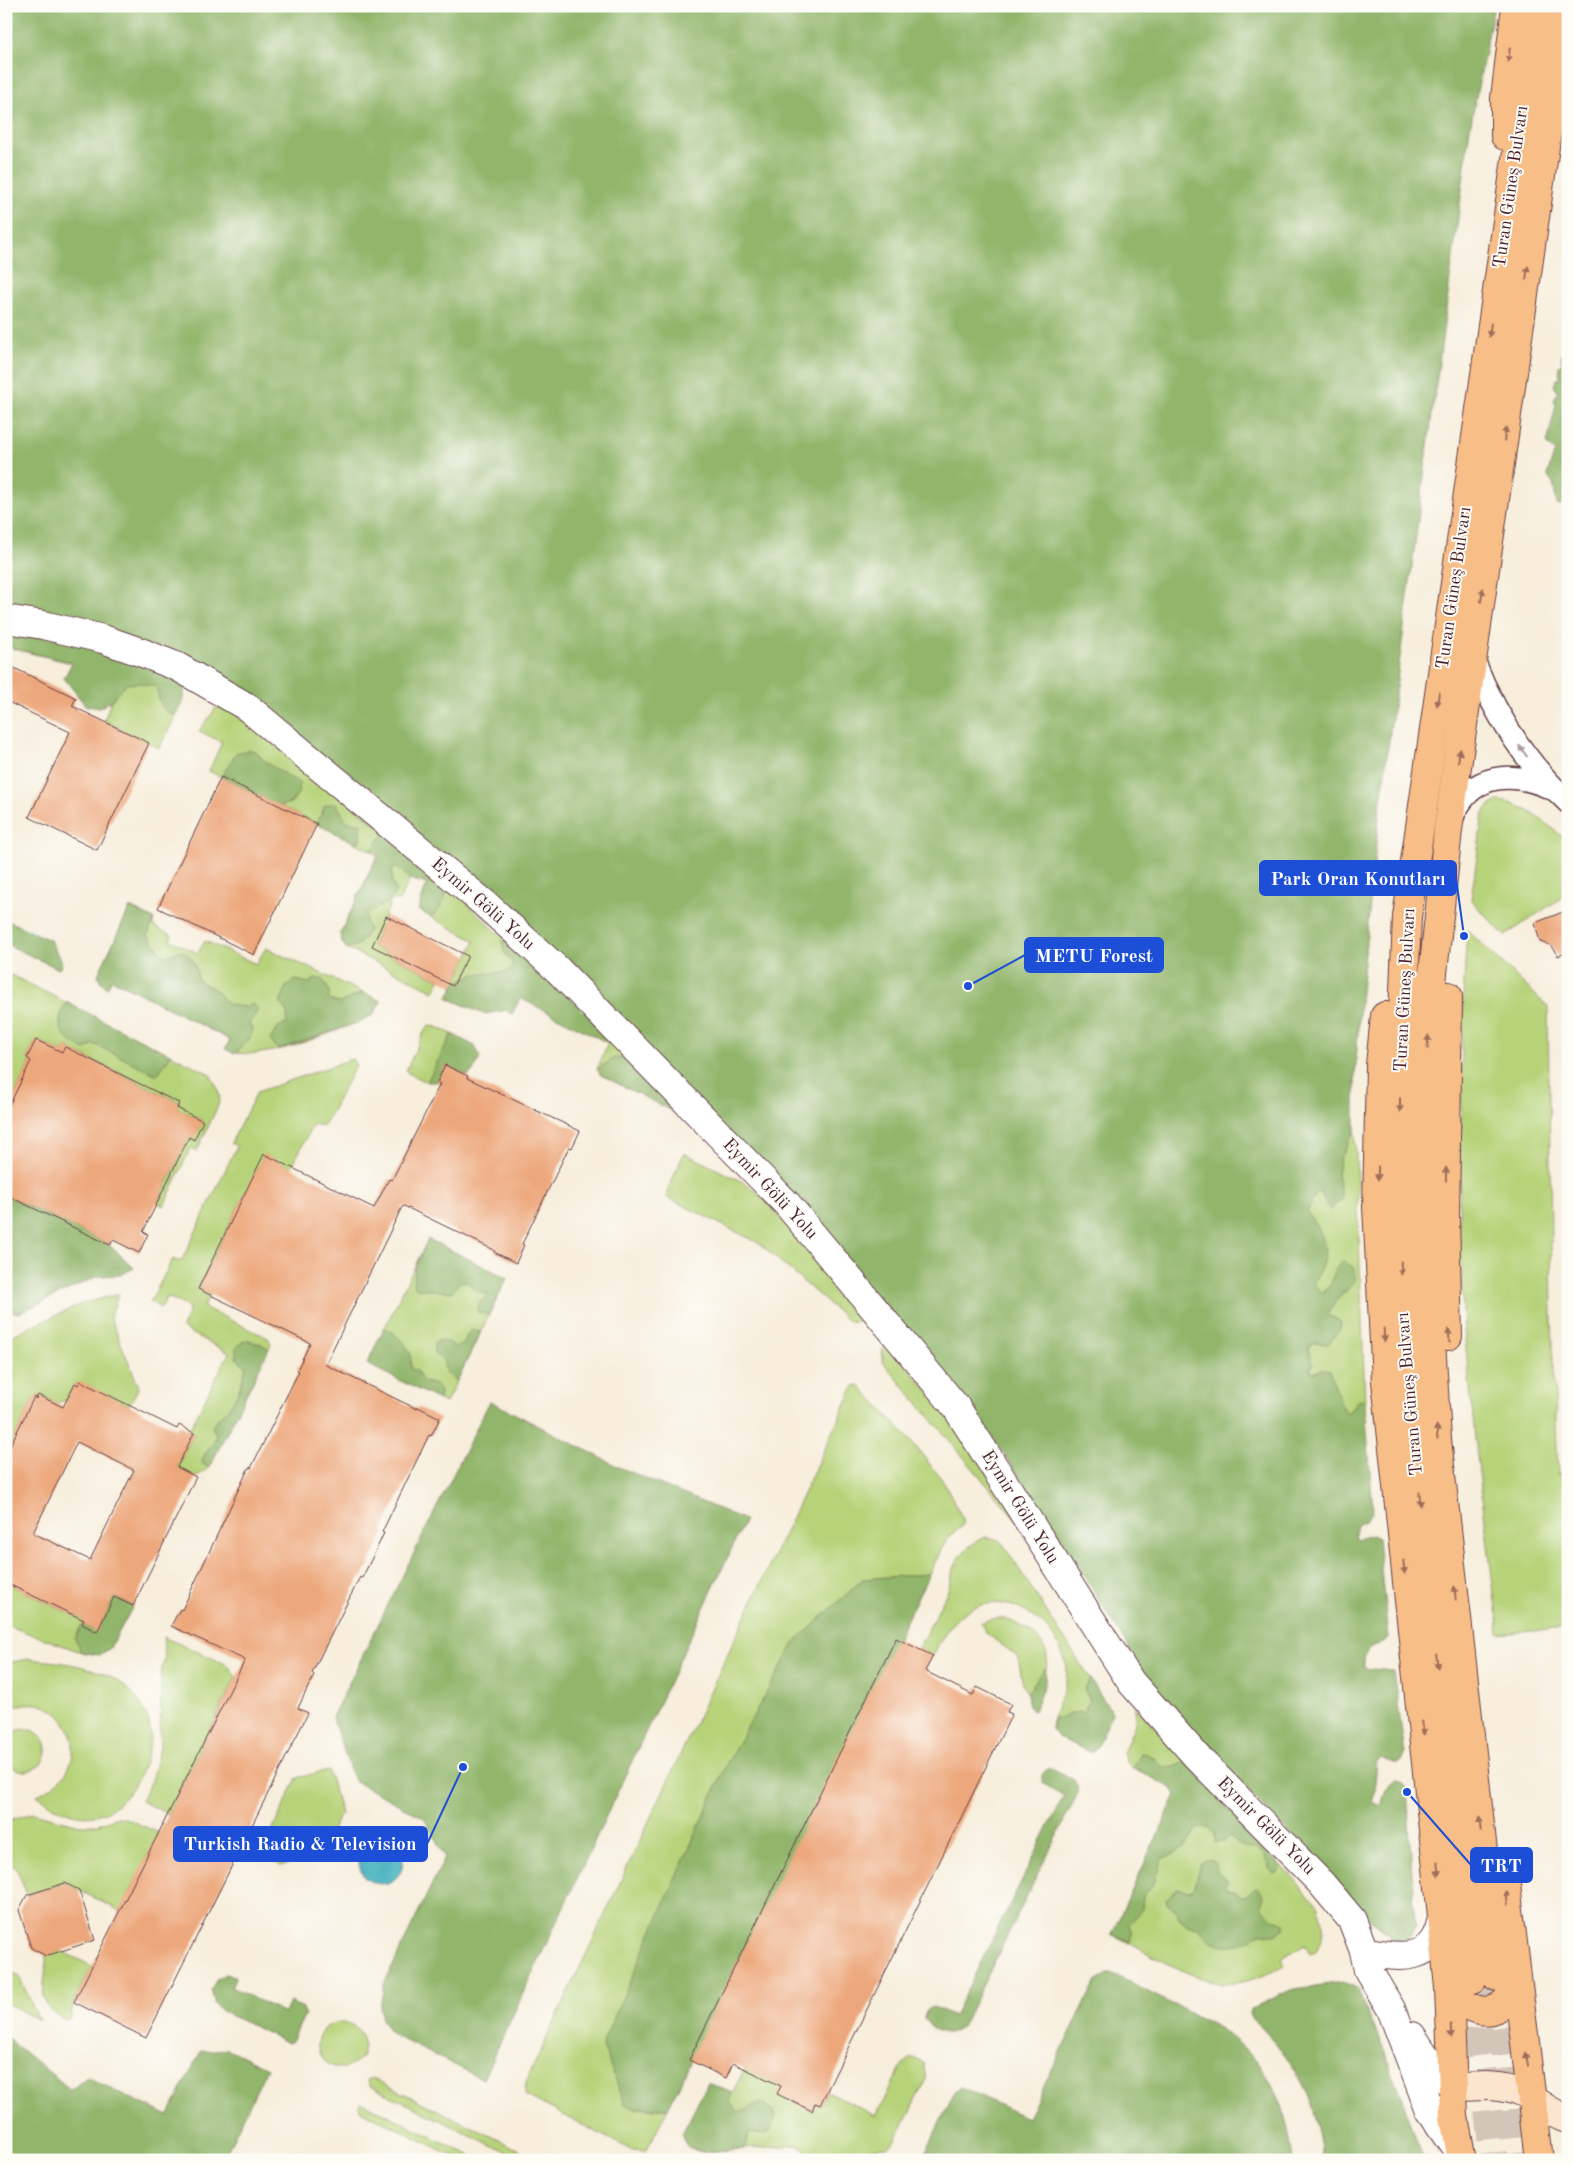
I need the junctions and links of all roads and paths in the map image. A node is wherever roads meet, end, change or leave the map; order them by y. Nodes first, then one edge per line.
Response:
1 (1516, 6) edge
2 (1538, 6) edge
3 (1565, 6) edge
4 (1568, 102) edge
5 (1514, 161) junction
6 (1542, 165) junction
7 (6, 619) edge
8 (1473, 659) junction
9 (1561, 796) edge
10 (1449, 824) junction
11 (1407, 917) junction
12 (1442, 1916) junction
13 (1364, 1951) junction
14 (1484, 1982) junction
15 (1454, 2088) junction
16 (1533, 2102) junction
17 (1568, 2119) edge
18 (1464, 2158) edge
19 (1539, 2160) edge

1 -> 5 main road
2 - 5 main road, Turan Güneş Bulvarı
3 - 6 main road, Turan Güneş Bulvarı
4 - 6 main road
5 -> 11 main road, Turan Güneş Bulvarı
8 -> 6 main road, Turan Güneş Bulvarı
7 - 13 street, Eymir Gölü Yolu
9 -> 8 street
10 -> 8 main road, Turan Güneş Bulvarı
9 - 10 street
14 -> 10 main road, Turan Güneş Bulvarı
11 -> 12 main road
11 -> 14 main road, Turan Güneş Bulvarı
12 - 13 street
12 - 14 main road
13 - 15 street
13 - 18 street, Eymir Gölü Yolu
14 -> 15 main road
16 -> 14 main road
15 - 16 main road
15 - 18 main road
16 - 17 main road
16 - 19 main road

